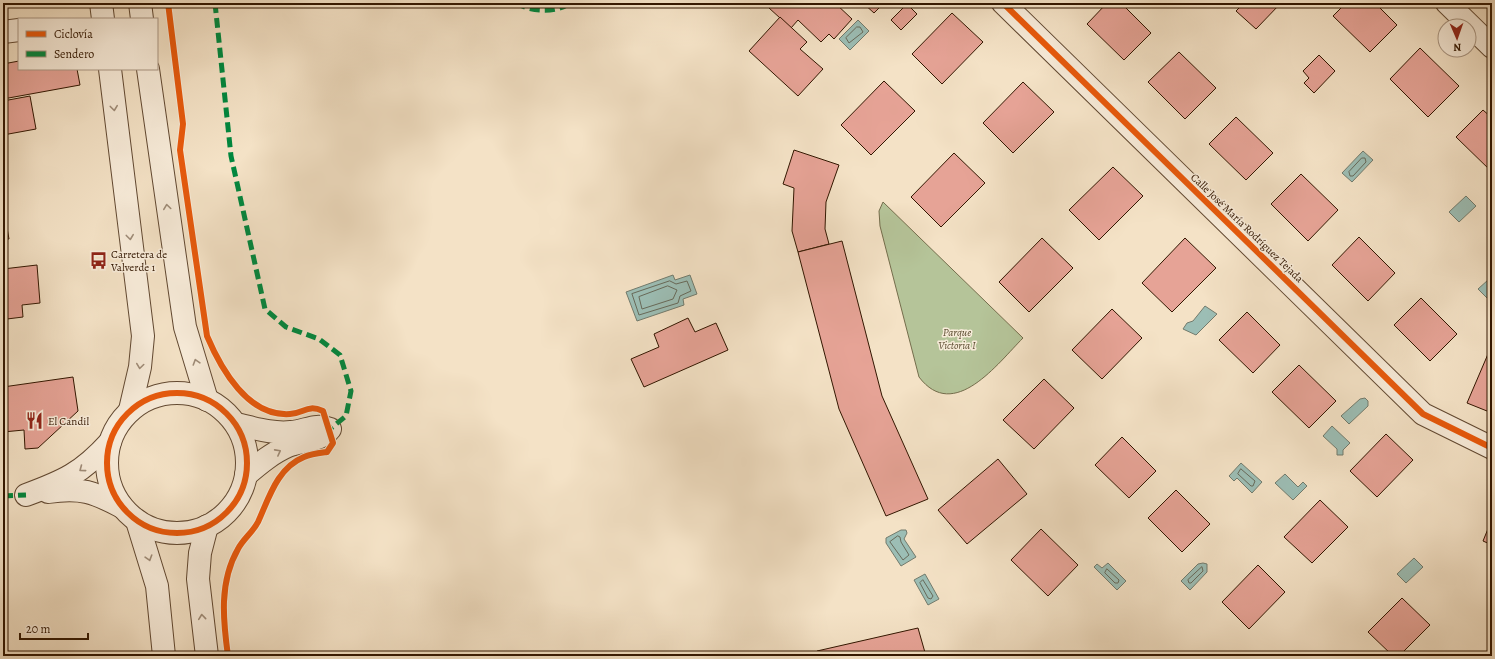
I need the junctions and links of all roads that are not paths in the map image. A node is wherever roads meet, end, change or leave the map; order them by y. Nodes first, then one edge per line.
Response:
1 (101, 3) edge
2 (140, 3) edge
3 (1003, 3) edge
4 (1447, 3) edge
5 (103, 18) edge
6 (142, 18) edge
7 (18, 30) edge
8 (3, 32) edge
9 (1488, 36) edge
10 (110, 70) edge
11 (148, 70) edge
12 (207, 400) junction
13 (130, 410) junction
14 (236, 424) junction
15 (110, 442) junction
16 (1492, 448) edge
17 (246, 475) junction
18 (130, 514) junction
19 (207, 526) junction
20 (164, 656) edge
21 (207, 656) edge

1 - 5 street
2 - 6 street
3 - 16 street, Calle José María Rodríguez Tejada
4 - 9 street
7 - 8 street
10 -> 13 street
12 -> 11 street
12 - 13 street
12 - 14 street
13 - 15 street
14 - 17 street
17 -> 14 street
15 - 18 street
15 -> 18 street
17 - 19 street
18 - 19 street
18 -> 20 street
21 -> 19 street

